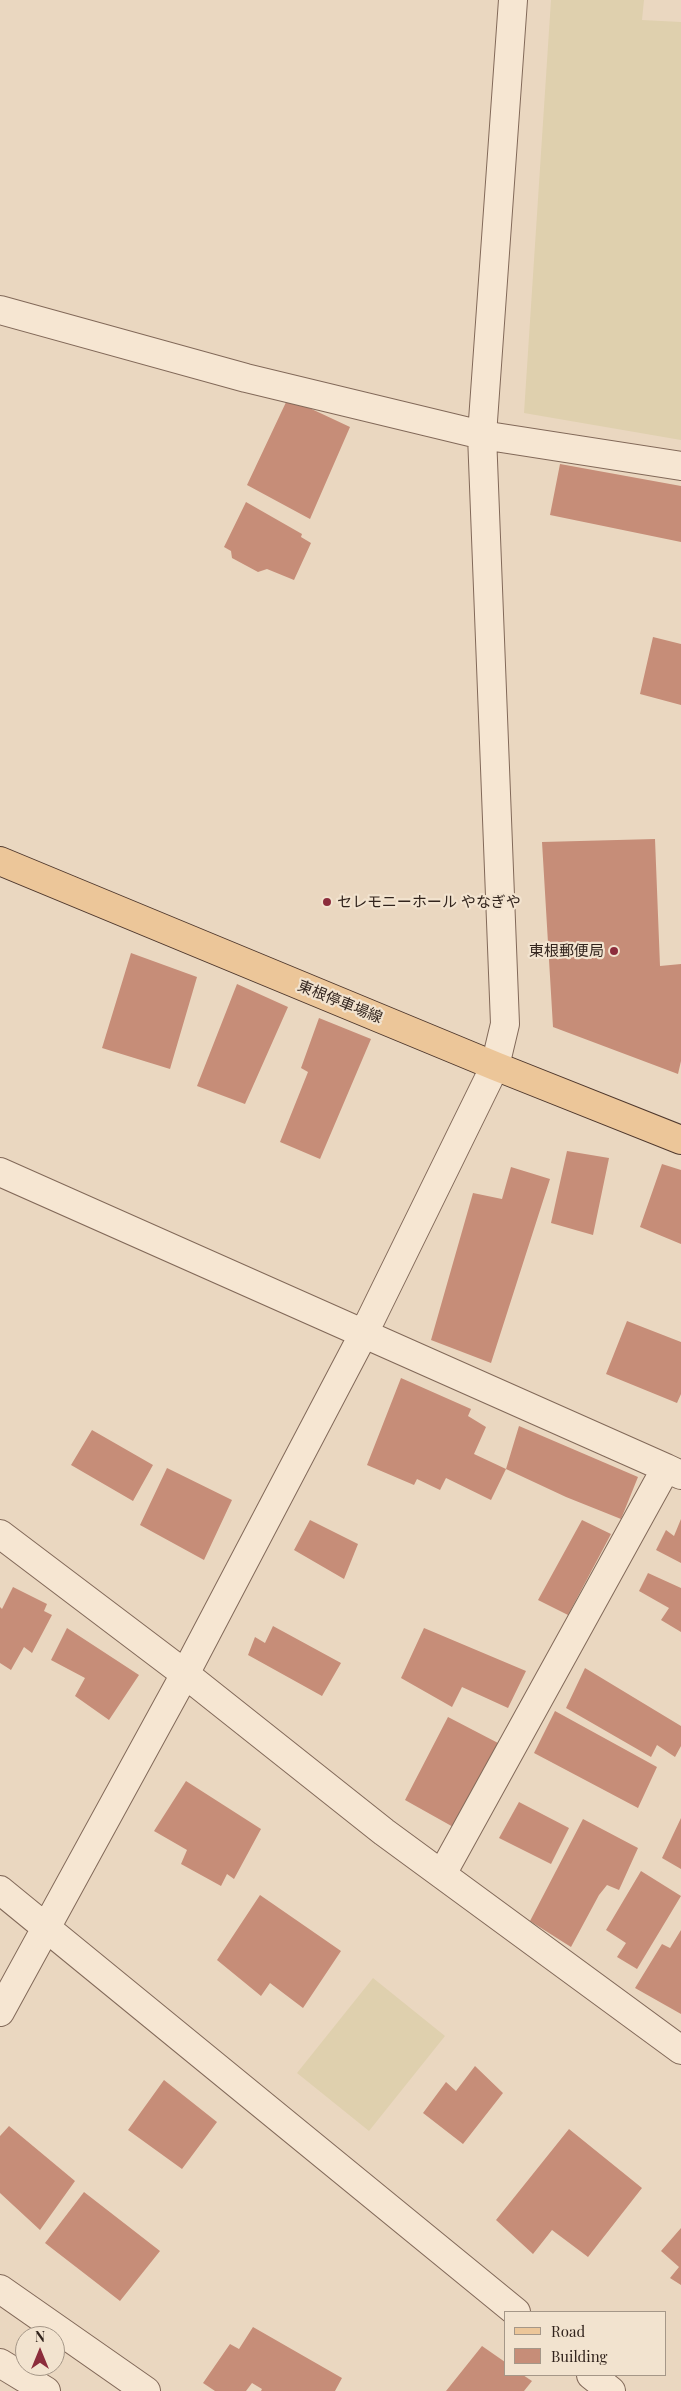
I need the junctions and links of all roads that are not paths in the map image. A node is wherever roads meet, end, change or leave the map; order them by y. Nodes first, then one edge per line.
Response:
1 (513, 0) edge
2 (0, 310) edge
3 (482, 435) junction
4 (681, 466) edge
5 (0, 861) edge
6 (495, 1066) junction
7 (681, 1140) edge
8 (0, 1172) edge
9 (363, 1335) junction
10 (674, 1472) edge
11 (0, 1534) edge
12 (185, 1674) junction
13 (442, 1874) junction
14 (0, 1890) edge
15 (45, 1927) junction
16 (0, 2012) edge
17 (681, 2050) edge
18 (0, 2290) edge
19 (515, 2311) edge
20 (0, 2363) edge
21 (593, 2376) edge
22 (46, 2391) edge
23 (146, 2391) edge
24 (611, 2391) edge

1 - 3 street
2 - 3 street
3 - 4 street
3 - 6 street
5 - 6 main road, 東根停車場線
6 - 7 main road, 東根停車場線
6 - 9 street
8 - 9 street
9 - 10 street
9 - 12 street
10 - 13 street
11 - 12 street
12 - 13 street
12 - 15 street
13 - 17 street
14 - 15 street
15 - 16 street
15 - 19 street
18 - 23 street
20 - 22 street
21 - 24 street

